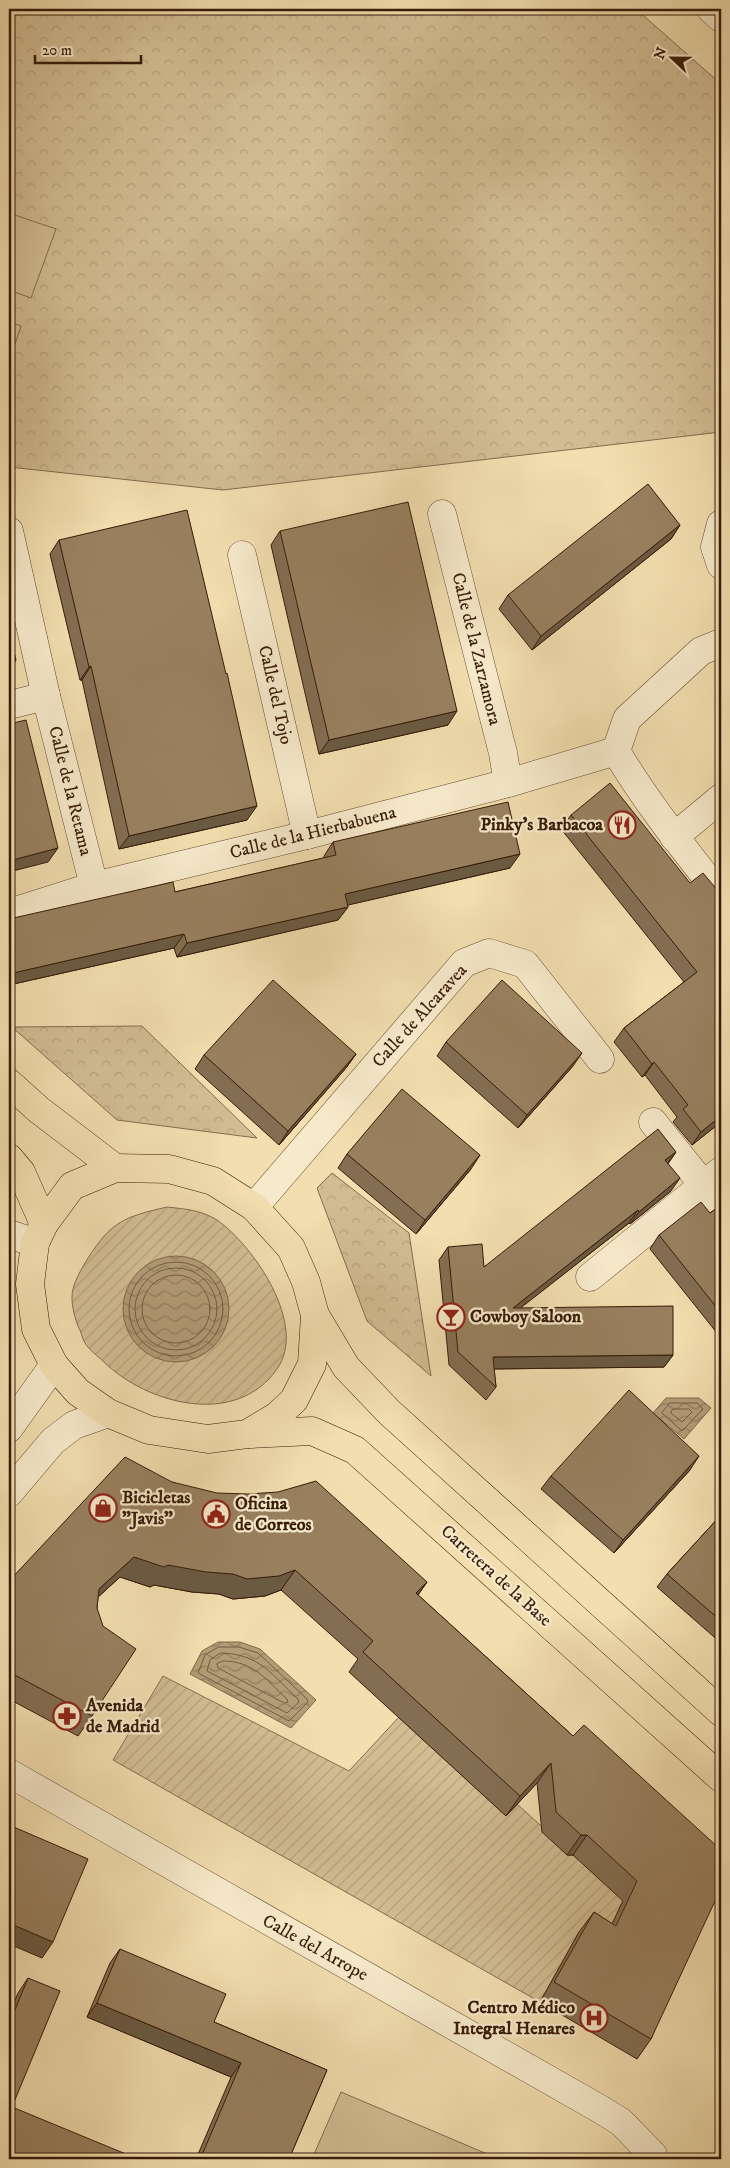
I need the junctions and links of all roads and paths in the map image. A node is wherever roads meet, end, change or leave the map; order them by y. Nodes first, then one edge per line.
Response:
1 (711, 9) edge
2 (721, 18) edge
3 (442, 514) dead end
4 (721, 524) edge
5 (9, 532) edge
6 (242, 555) dead end
7 (721, 566) edge
8 (721, 643) edge
9 (46, 696) junction
10 (9, 705) edge
11 (616, 751) junction
12 (508, 783) junction
13 (721, 798) edge
14 (307, 835) junction
15 (674, 837) junction
16 (94, 886) junction
17 (721, 896) edge
18 (9, 913) edge
19 (600, 1059) dead end
20 (9, 1083) edge
21 (653, 1122) dead end
22 (9, 1158) edge
23 (115, 1168) junction
24 (713, 1178) edge
25 (254, 1207) junction
26 (721, 1207) edge
27 (9, 1234) edge
28 (39, 1234) junction
29 (590, 1277) dead end
30 (314, 1315) junction
31 (54, 1365) junction
32 (108, 1413) junction
33 (9, 1428) edge
34 (247, 1434) junction
35 (9, 1493) edge
36 (718, 1702) edge
37 (9, 1774) edge
38 (721, 1778) edge
39 (653, 2159) edge

1 - 2 street
3 - 12 street, Calle de la Zarzamora
4 - 7 street
5 - 9 street, Calle de la Retama
6 - 14 street, Calle del Tojo
8 - 11 street
9 - 10 street
9 - 16 street, Calle de la Retama
11 - 12 street, Calle de la Hierbabuena
11 - 15 street
12 - 14 street, Calle de la Hierbabuena
13 - 15 street
14 - 16 street, Calle de la Hierbabuena
15 - 17 street
16 - 18 street, Calle de la Hierbabuena
19 - 25 street, Calle de Alcaravea
20 - 23 main road
21 - 24 street
22 - 28 main road
23 - 25 main road
23 - 28 main road
24 - 26 street
24 - 29 street
25 - 30 main road
27 - 28 street
28 - 31 main road, Carretera de la Base
30 - 34 main road
30 - 36 main road
31 - 32 main road, Carretera de la Base
31 - 33 street
32 - 34 main road, Carretera de la Base
32 - 35 street
34 - 38 main road, Carretera de la Base
37 - 39 street, Calle del Arrope

